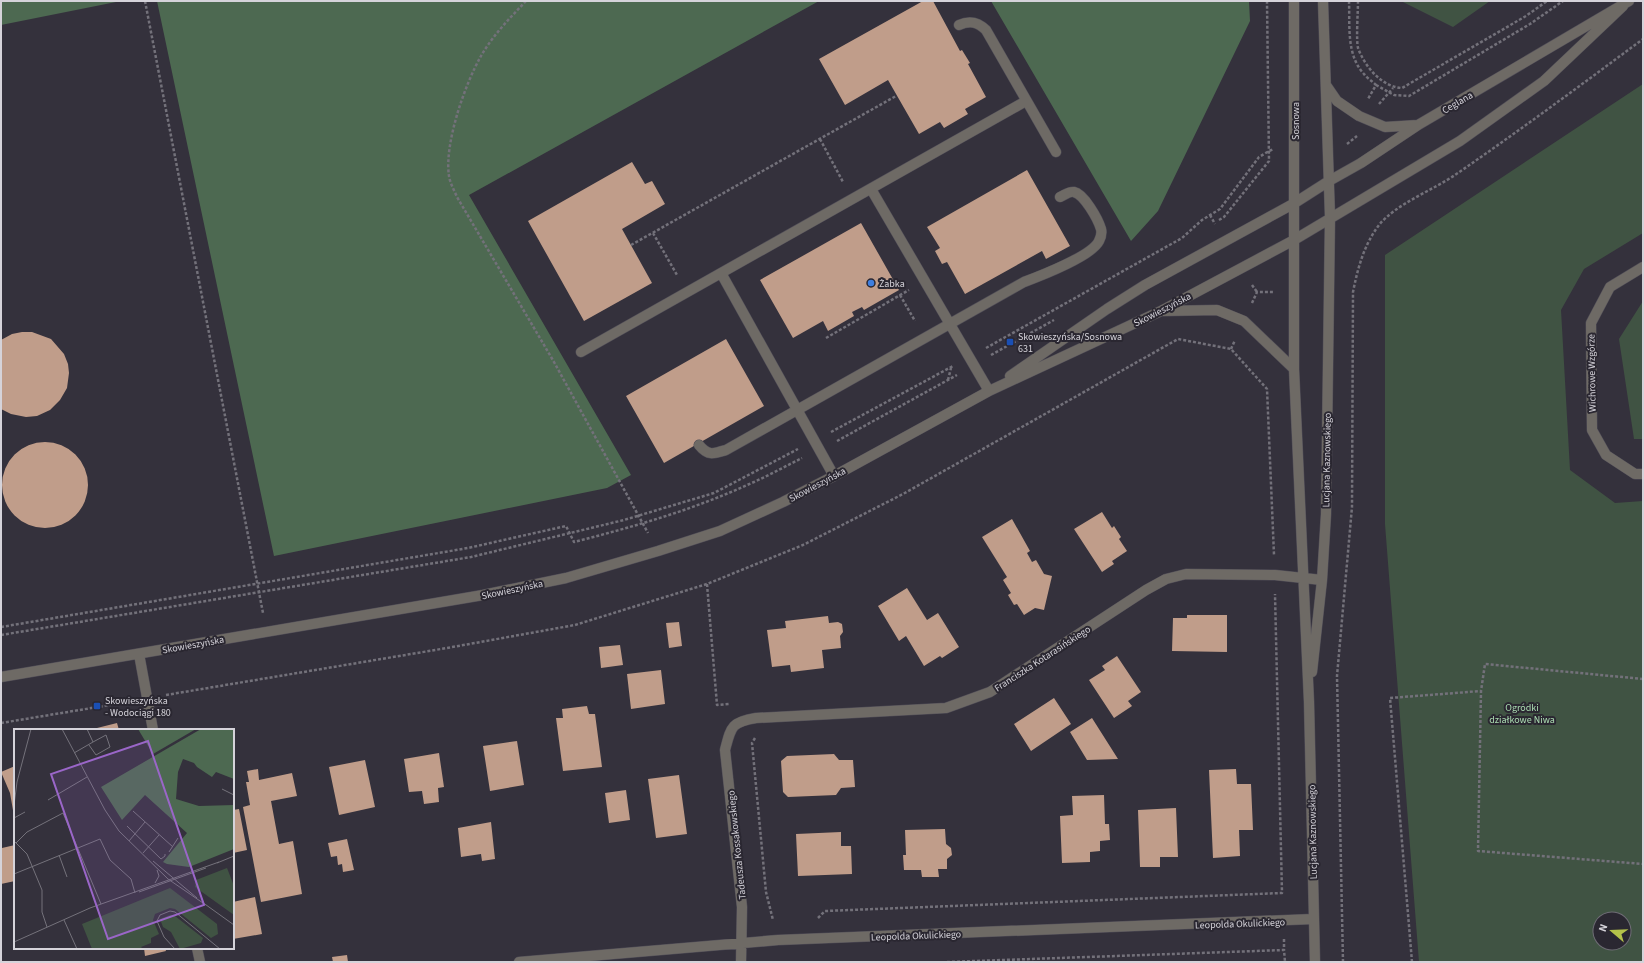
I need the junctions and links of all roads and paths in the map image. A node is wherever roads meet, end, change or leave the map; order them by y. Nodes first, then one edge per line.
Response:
1 (145, 1) edge
2 (526, 1) edge
3 (1267, 1) edge
4 (1294, 1) edge
5 (1323, 1) edge
6 (1358, 1) edge
7 (1547, 1) edge
8 (1562, 1) edge
9 (1626, 3) edge
10 (959, 25) dead end
11 (1643, 39) edge
12 (1376, 84) dead end
13 (1326, 85) junction
14 (896, 96) dead end
15 (1026, 101) junction
16 (1418, 125) junction
17 (820, 139) junction
18 (1056, 152) dead end
19 (1329, 181) junction
20 (872, 189) junction
21 (1060, 197) dead end
22 (852, 198) junction
23 (1293, 204) junction
24 (1210, 216) dead end
25 (1330, 217) junction
26 (1202, 220) dead end
27 (1215, 223) junction
28 (1208, 228) dead end
29 (654, 233) junction
30 (1294, 240) junction
31 (631, 245) dead end
32 (1643, 267) edge
33 (721, 273) junction
34 (680, 279) dead end
35 (913, 288) dead end
36 (1161, 311) junction
37 (1054, 319) dead end
38 (950, 324) junction
39 (826, 338) dead end
40 (581, 352) dead end
41 (971, 361) junction
42 (1294, 369) junction
43 (988, 391) junction
44 (798, 409) junction
45 (815, 440) junction
46 (698, 445) dead end
47 (820, 450) junction
48 (1643, 474) edge
49 (834, 476) junction
50 (639, 516) junction
51 (643, 524) junction
52 (569, 534) junction
53 (658, 551) junction
54 (1275, 575) junction
55 (1302, 578) junction
56 (1322, 580) junction
57 (258, 583) junction
58 (259, 591) junction
59 (1, 627) edge
60 (267, 631) junction
61 (1, 635) edge
62 (139, 654) junction
63 (1, 677) edge
64 (1643, 679) edge
65 (1481, 691) junction
66 (146, 698) junction
67 (1309, 702) junction
68 (1, 723) edge
69 (153, 729) edge
70 (730, 729) joint
71 (1643, 864) edge
72 (1313, 919) junction
73 (816, 920) dead end
74 (741, 944) junction
75 (197, 949) edge
76 (200, 962) edge
77 (519, 962) edge
78 (741, 962) edge
79 (947, 962) edge
80 (1285, 962) edge
81 (1314, 962) edge
82 (1343, 962) edge
83 (1412, 962) edge

1 - 57 path
2 - 50 path
3 - 27 path
4 - 23 street, Sosnowa
5 - 13 street
6 - 7 path
8 - 12 path
9 - 16 street, Ceglana
9 - 25 street, Ceglana
10 - 15 street
11 - 82 path
13 - 16 street
13 - 19 street
14 - 17 path
15 - 18 street
15 - 20 street
16 - 19 street, Ceglana
17 - 22 path
17 - 29 path
19 - 23 street, Ceglana
19 - 25 street
20 - 22 street
20 - 38 street
21 - 38 street
22 - 33 street
23 - 30 street, Sosnowa
23 - 43 street, Skowieszyńska
24 - 27 path
25 - 30 street, Skowieszyńska
25 - 56 street, Lucjana Kaznowskiego
26 - 41 path
27 - 28 path
29 - 31 path
29 - 34 path
30 - 36 street, Skowieszyńska
30 - 42 street, Lucjana Kaznowskiego
32 - 48 street, Wichrowe Wzgórze
33 - 40 street
33 - 44 street
35 - 39 path
36 - 42 street
36 - 43 street, Skowieszyńska
37 - 41 path
38 - 41 street
38 - 44 street
41 - 43 street
41 - 45 path
41 - 47 path
42 - 55 street, Lucjana Kaznowskiego
43 - 49 street, Skowieszyńska
44 - 45 street
44 - 46 street
45 - 47 street
45 - 50 path
47 - 49 street
47 - 51 path
49 - 53 street, Skowieszyńska
50 - 51 path
50 - 52 path
51 - 52 path
51 - 53 path
52 - 57 path
52 - 58 path
53 - 60 street, Skowieszyńska
54 - 55 street, Franciszka Kotarasińskiego
54 - 66 path
54 - 70 street, Franciszka Kotarasińskiego
54 - 73 path
55 - 56 street, Franciszka Kotarasińskiego
55 - 67 street, Lucjana Kaznowskiego
56 - 67 street, Lucjana Kaznowskiego
57 - 58 path
57 - 59 path
58 - 60 path
58 - 61 path
60 - 62 street, Skowieszyńska
62 - 63 street, Skowieszyńska
62 - 66 street
64 - 65 path
65 - 71 path
65 - 83 path
66 - 68 path
66 - 69 street
67 - 72 street, Lucjana Kaznowskiego
70 - 74 street, Tadeusza Kossakowskiego
72 - 74 street, Leopolda Okulickiego
72 - 81 street, Lucjana Kaznowskiego
74 - 77 street, Leopolda Okulickiego
74 - 78 street, Tadeusza Kossakowskiego
75 - 76 street
79 - 80 path

